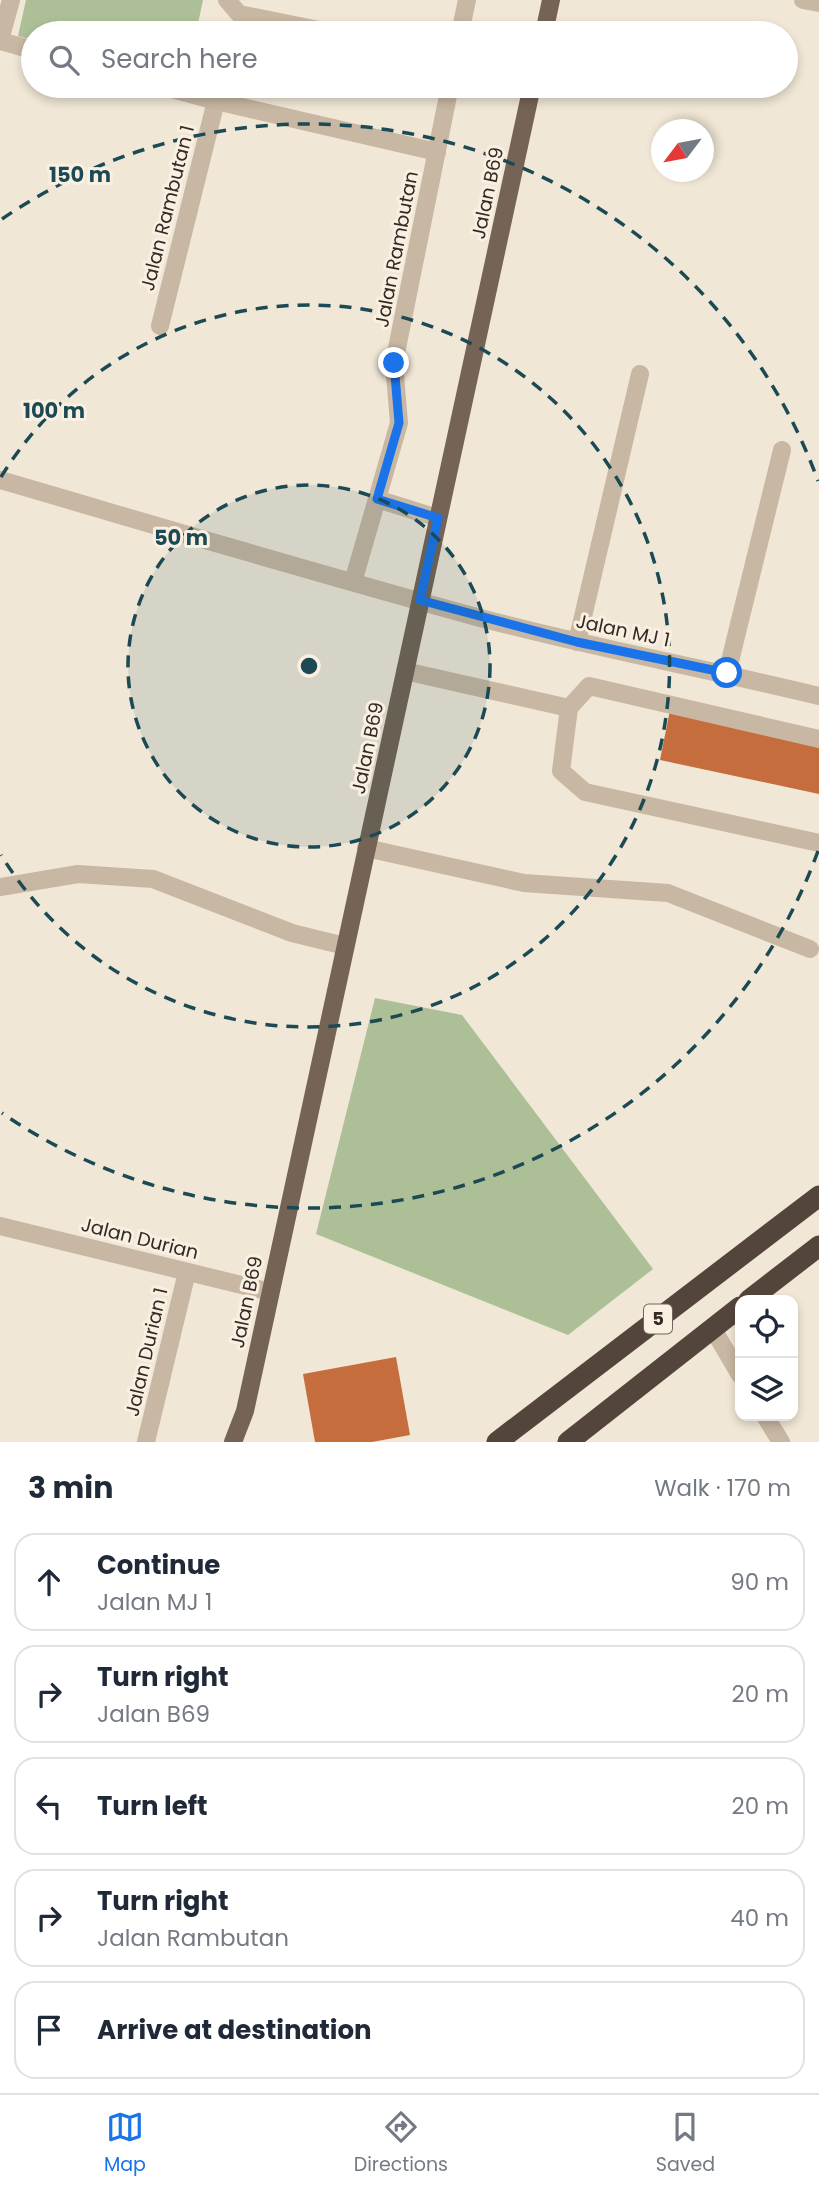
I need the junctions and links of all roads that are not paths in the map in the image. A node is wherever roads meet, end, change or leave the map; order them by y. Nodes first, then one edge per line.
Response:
1 (11, 0) edge
2 (227, 0) edge
3 (467, 0) edge
4 (551, 0) edge
5 (803, 0) edge
6 (819, 4) edge
7 (274, 21) edge
8 (463, 21) edge
9 (547, 21) edge
10 (0, 41) edge
11 (21, 47) edge
12 (204, 98) edge
13 (448, 98) edge
14 (529, 98) edge
15 (215, 101) junction
16 (437, 152) junction
17 (160, 326) dead end
18 (640, 374) dead end
19 (782, 450) dead end
20 (0, 480) edge
21 (377, 499) junction
22 (438, 518) junction
23 (353, 582) junction
24 (420, 600) junction
25 (577, 642) junction
26 (405, 671) junction
27 (727, 673) junction
28 (819, 696) edge
29 (569, 708) junction
30 (819, 739) edge
31 (819, 843) edge
32 (366, 848) junction
33 (0, 887) edge
34 (345, 946) junction
35 (810, 949) dead end
36 (819, 1196) edge
37 (0, 1226) edge
38 (819, 1246) edge
39 (187, 1272) junction
40 (270, 1292) junction
41 (755, 1295) edge
42 (735, 1311) edge
43 (713, 1329) junction
44 (735, 1366) edge
45 (243, 1418) junction
46 (768, 1421) edge
47 (146, 1442) edge
48 (233, 1442) edge
49 (242, 1442) edge
50 (497, 1442) edge
51 (568, 1442) edge
52 (781, 1442) edge

1 - 10 street
2 - 7 street
3 - 8 street
4 - 9 main road
5 - 6 street
10 - 11 street
12 - 15 street
13 - 16 street, Jalan Rambutan
14 - 22 main road, Jalan B69
15 - 16 street
15 - 17 street, Jalan Rambutan 1
16 - 21 street, Jalan Rambutan
18 - 25 street
19 - 27 street
20 - 23 street, Jalan MJ 1
21 - 22 street
21 - 23 street, Jalan Rambutan
22 - 24 main road, Jalan B69
23 - 24 street, Jalan MJ 1
24 - 25 street, Jalan MJ 1
24 - 26 main road, Jalan B69
25 - 27 street, Jalan MJ 1
26 - 29 street
26 - 32 main road, Jalan B69
27 - 28 street, Jalan MJ 1
29 - 30 street
29 - 31 street
32 - 34 main road, Jalan B69
32 - 35 street
33 - 34 street
34 - 40 main road, Jalan B69
36 - 50 highway, 5
37 - 39 street, Jalan Durian
38 - 41 highway
39 - 40 street, Jalan Durian
39 - 47 street, Jalan Durian 1
40 - 45 main road, Jalan B69
42 - 43 highway, 5
43 - 44 street
43 - 51 highway, 5
45 - 48 main road
45 - 49 main road
46 - 52 street

